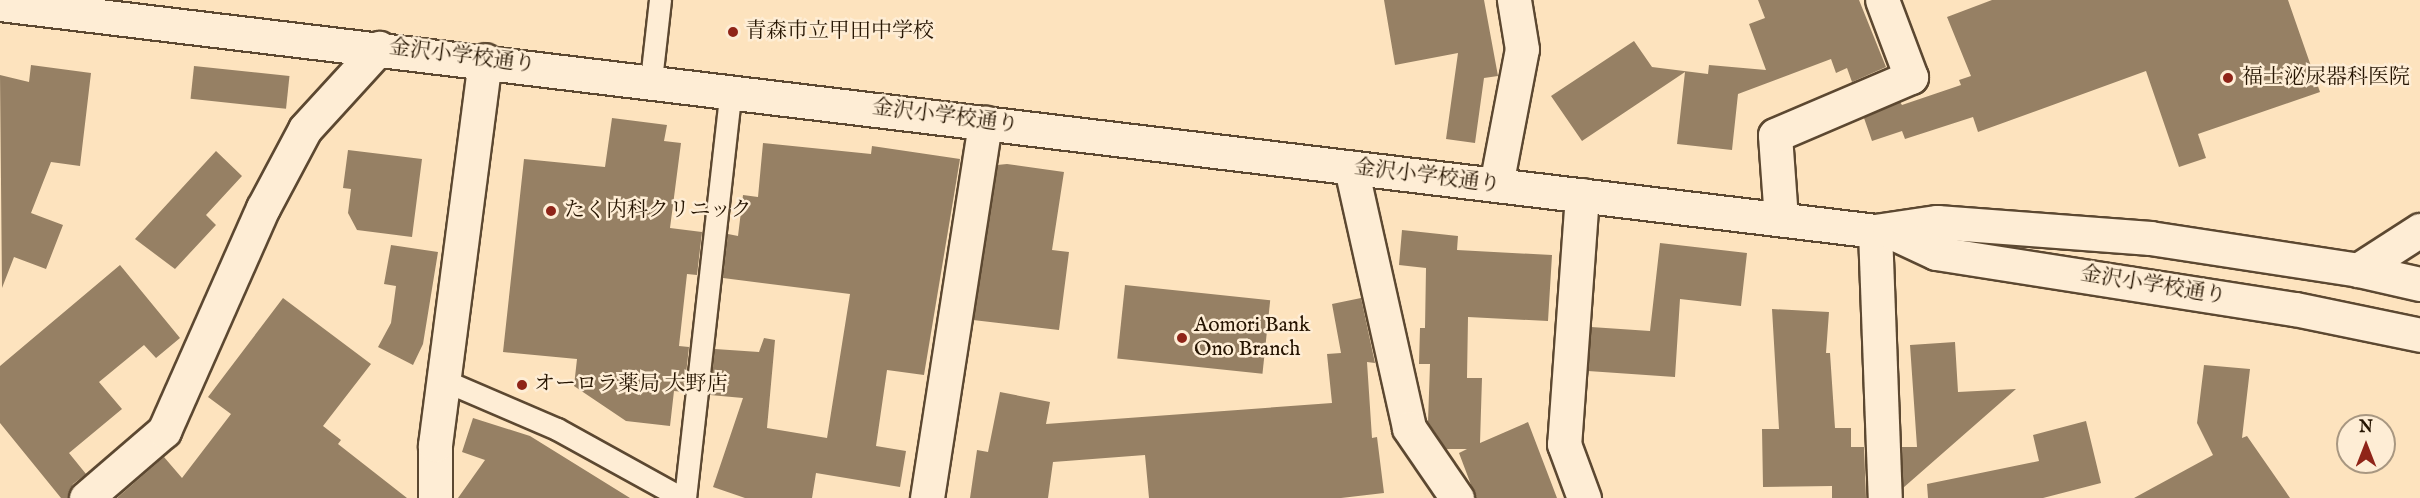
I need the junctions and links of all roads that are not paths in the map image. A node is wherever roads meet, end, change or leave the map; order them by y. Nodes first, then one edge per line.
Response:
1 (660, 0) edge
2 (1514, 0) edge
3 (1882, 0) edge
4 (0, 4) edge
5 (379, 48) junction
6 (485, 60) junction
7 (651, 80) junction
8 (731, 91) junction
9 (985, 122) junction
10 (1352, 168) junction
11 (1496, 185) junction
12 (1582, 195) junction
13 (1781, 219) junction
14 (2420, 230) edge
15 (1882, 231) junction
16 (2358, 270) junction
17 (2420, 284) edge
18 (2420, 335) edge
19 (443, 380) junction
20 (86, 498) edge
21 (435, 498) edge
22 (684, 498) edge
23 (927, 498) edge
24 (1457, 498) edge
25 (1584, 498) edge
26 (1885, 498) edge

1 - 7 lane
2 - 11 street
3 - 13 street
4 - 5 street, 金沢小学校通り
5 - 6 street, 金沢小学校通り
5 - 20 street
6 - 7 street, 金沢小学校通り
6 - 19 street
7 - 8 street, 金沢小学校通り
8 - 9 street, 金沢小学校通り
8 - 22 lane
9 - 10 street, 金沢小学校通り
9 - 23 street
10 - 11 street, 金沢小学校通り
10 - 24 street
11 - 12 street, 金沢小学校通り
12 - 13 street, 金沢小学校通り
12 - 25 street
13 - 15 street, 金沢小学校通り
14 - 16 street
15 - 16 street, 金沢小学校通り
15 - 18 street, 金沢小学校通り
15 - 26 street
16 - 17 street, 金沢小学校通り
19 - 21 street
19 - 22 lane

